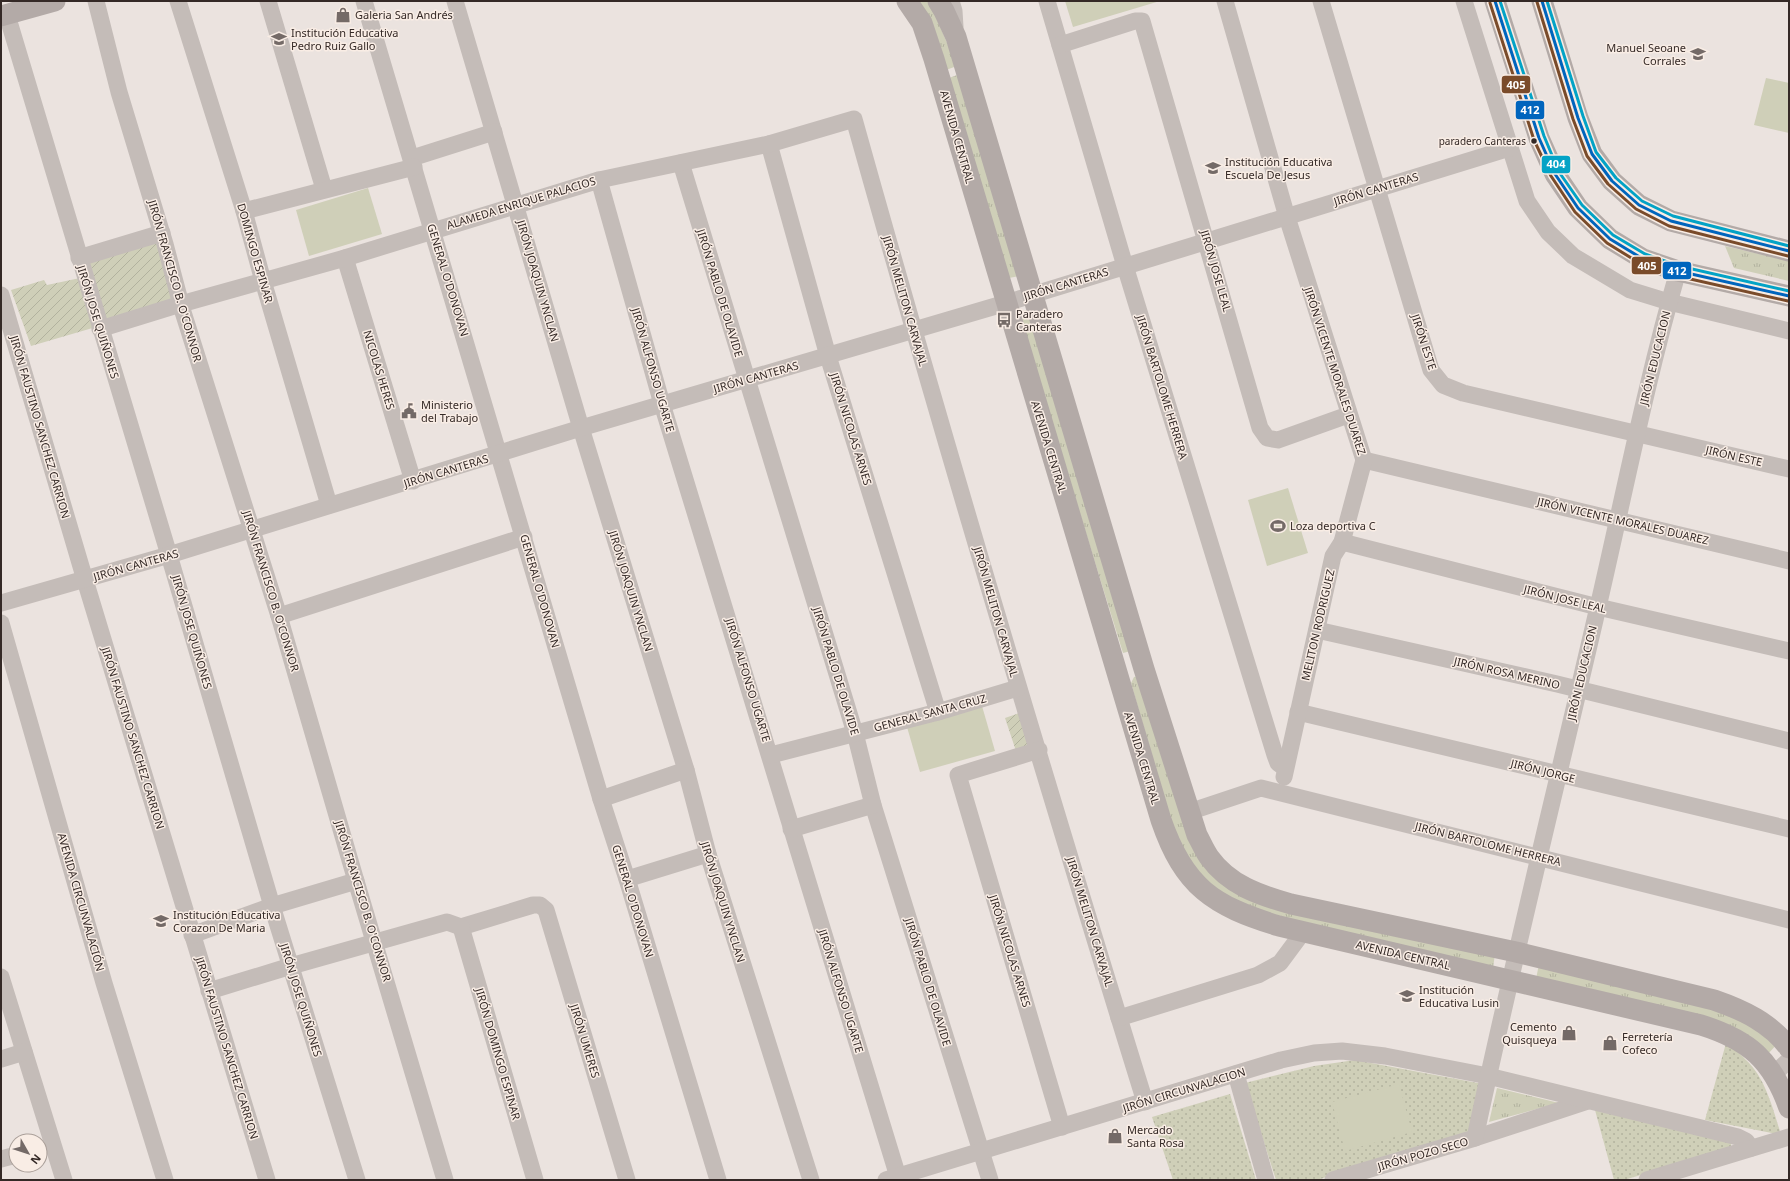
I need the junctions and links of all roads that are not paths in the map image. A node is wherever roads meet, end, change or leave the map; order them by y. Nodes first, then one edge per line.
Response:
1 (56, 1) edge
2 (96, 1) edge
3 (178, 1) edge
4 (268, 1) edge
5 (364, 1) edge
6 (455, 1) edge
7 (906, 1) edge
8 (938, 1) edge
9 (951, 1) edge
10 (1047, 1) edge
11 (1226, 1) edge
12 (1321, 1) edge
13 (1464, 1) edge
14 (1495, 1) edge
15 (1542, 1) edge
16 (4, 16) edge
17 (956, 37) junction
18 (1060, 45) junction
19 (854, 119) joint
20 (494, 132) junction
21 (769, 144) junction
22 (1510, 148) junction
23 (413, 162) junction
24 (681, 163) junction
25 (599, 180) junction
26 (1377, 188) junction
27 (324, 189) junction
28 (516, 204) junction
29 (244, 211) junction
30 (1287, 217) junction
31 (434, 230) junction
32 (162, 233) junction
33 (1207, 240) junction
34 (1789, 251) edge
35 (79, 258) junction
36 (345, 258) junction
37 (1125, 266) junction
38 (1678, 271) junction
39 (263, 281) junction
40 (1033, 294) junction
41 (1, 295) edge
42 (1789, 296) edge
43 (1669, 302) junction
44 (1006, 303) junction
45 (181, 304) junction
46 (100, 329) junction
47 (913, 330) junction
48 (1789, 331) edge
49 (828, 356) junction
50 (746, 379) junction
51 (662, 404) junction
52 (1348, 415) junction
53 (581, 428) junction
54 (1636, 434) junction
55 (499, 454) junction
56 (1364, 460) junction
57 (1789, 469) edge
58 (413, 481) junction
59 (329, 505) junction
60 (1617, 520) junction
61 (252, 530) junction
62 (524, 537) junction
63 (1342, 542) junction
64 (169, 555) junction
65 (1789, 561) edge
66 (85, 580) junction
67 (1, 603) edge
68 (1598, 607) junction
69 (279, 616) junction
70 (1, 623) edge
71 (1317, 630) junction
72 (1789, 651) edge
73 (1144, 669) junction
74 (1118, 677) junction
75 (1018, 688) junction
76 (1578, 690) junction
77 (938, 712) junction
78 (1298, 712) junction
79 (855, 733) junction
80 (1789, 741) edge
81 (1039, 750) junction
82 (771, 755) junction
83 (1286, 768) junction
84 (686, 770) junction
85 (1558, 775) junction
86 (1282, 792) junction
87 (601, 799) junction
88 (873, 805) junction
89 (1189, 812) junction
90 (791, 829) junction
91 (1789, 829) edge
92 (708, 854) junction
93 (1538, 857) junction
94 (627, 879) junction
95 (356, 881) junction
96 (272, 906) junction
97 (1789, 920) edge
98 (461, 927) junction
99 (1303, 932) junction
100 (192, 935) junction
101 (375, 942) junction
102 (1516, 952) junction
103 (291, 966) junction
104 (1, 977) edge
105 (1511, 980) junction
106 (209, 991) junction
107 (1119, 1018) junction
108 (1789, 1048) edge
109 (24, 1052) junction
110 (1, 1059) edge
111 (1789, 1060) edge
112 (1236, 1074) junction
113 (1774, 1074) junction
114 (1488, 1076) junction
115 (1588, 1101) junction
116 (1145, 1102) junction
117 (1789, 1108) edge
118 (1062, 1126) junction
119 (43, 1133) edge
120 (1789, 1137) edge
121 (1475, 1138) junction
122 (1751, 1148) junction
123 (48, 1150) edge
124 (980, 1150) junction
125 (894, 1179) edge
126 (64, 1180) edge
127 (165, 1180) edge
128 (267, 1180) edge
129 (357, 1180) edge
130 (445, 1180) edge
131 (535, 1180) edge
132 (627, 1180) edge
133 (718, 1180) edge
134 (811, 1180) edge
135 (990, 1180) edge
136 (1266, 1180) edge
137 (1333, 1180) edge
138 (1647, 1180) edge

1 - 16 main road
2 - 32 street, JIRÓN FRANCISCO B. O'CONNOR
3 - 29 street, DOMINGO ESPINAR
4 - 27 street
5 - 23 street, GENERAL O'DONOVAN
6 - 20 street, JIRÓN JOAQUIN YNCLAN
7 - 44 main road, AVENIDA CENTRAL
8 - 17 main road
9 - 17 street
10 - 18 street, JIRÓN BARTOLOME HERRERA
11 - 30 street, JIRÓN VICENTE MORALES DUAREZ
12 - 26 street, JIRÓN ESTE
13 - 22 street
14 - 38 main road
15 - 34 main road
16 - 35 street, JIRÓN JOSE QUIÑONES
17 - 40 main road
18 - 33 street, JIRÓN JOSE LEAL
18 - 37 street, JIRÓN BARTOLOME HERRERA
19 - 21 street, ALAMEDA ENRIQUE PALACIOS
19 - 47 street, JIRÓN MELITON CARVAJAL
20 - 23 street
20 - 28 street, JIRÓN JOAQUIN YNCLAN
21 - 24 street, ALAMEDA ENRIQUE PALACIOS
21 - 49 street, JIRÓN NICOLAS ARNES
22 - 26 street, JIRÓN CANTERAS
22 - 43 street
23 - 27 street
23 - 31 street, GENERAL O'DONOVAN
24 - 25 street, ALAMEDA ENRIQUE PALACIOS
24 - 50 street, JIRÓN PABLO DE OLAVIDE
25 - 28 street, ALAMEDA ENRIQUE PALACIOS
25 - 51 street, JIRÓN ALFONSO UGARTE
26 - 30 street, JIRÓN CANTERAS
26 - 54 street, JIRÓN ESTE
27 - 29 street
28 - 31 street, ALAMEDA ENRIQUE PALACIOS
28 - 53 street, JIRÓN JOAQUIN YNCLAN
29 - 39 street, DOMINGO ESPINAR
30 - 33 street, JIRÓN CANTERAS
30 - 52 street, JIRÓN VICENTE MORALES DUAREZ
31 - 36 street, ALAMEDA ENRIQUE PALACIOS
31 - 55 street, GENERAL O'DONOVAN
32 - 35 street
32 - 45 street, JIRÓN FRANCISCO B. O'CONNOR
33 - 37 street, JIRÓN CANTERAS
33 - 52 street, JIRÓN JOSE LEAL
35 - 46 street, JIRÓN JOSE QUIÑONES
36 - 39 street, ALAMEDA ENRIQUE PALACIOS
36 - 58 street, NICOLAS HERES
37 - 40 street, JIRÓN CANTERAS
37 - 83 street, JIRÓN BARTOLOME HERRERA
38 - 42 main road
38 - 43 street, JIRÓN EDUCACION
39 - 45 street, ALAMEDA ENRIQUE PALACIOS
39 - 59 street, DOMINGO ESPINAR
40 - 44 street, JIRÓN CANTERAS
40 - 73 main road
41 - 66 street, JIRÓN FAUSTINO SANCHEZ CARRION
43 - 48 street
43 - 54 street, JIRÓN EDUCACION
44 - 47 street, JIRÓN CANTERAS
44 - 74 main road, AVENIDA CENTRAL
45 - 46 street, ALAMEDA ENRIQUE PALACIOS
45 - 61 street, JIRÓN FRANCISCO B. O'CONNOR
46 - 64 street, JIRÓN JOSE QUIÑONES
47 - 49 street, JIRÓN CANTERAS
47 - 75 street, JIRÓN MELITON CARVAJAL
49 - 50 street, JIRÓN CANTERAS
49 - 77 street, JIRÓN NICOLAS ARNES
50 - 51 street, JIRÓN CANTERAS
50 - 79 street, JIRÓN PABLO DE OLAVIDE
51 - 53 street, JIRÓN CANTERAS
51 - 82 street, JIRÓN ALFONSO UGARTE
52 - 56 street, JIRÓN VICENTE MORALES DUAREZ
53 - 55 street, JIRÓN CANTERAS
53 - 84 street, JIRÓN JOAQUIN YNCLAN
54 - 57 street, JIRÓN ESTE
54 - 60 street, JIRÓN EDUCACION
55 - 58 street, JIRÓN CANTERAS
55 - 62 street, GENERAL O'DONOVAN
56 - 60 street, JIRÓN VICENTE MORALES DUAREZ
56 - 63 street, MELITON RODRIGUEZ
58 - 59 street, JIRÓN CANTERAS
59 - 61 street, JIRÓN CANTERAS
60 - 65 street, JIRÓN VICENTE MORALES DUAREZ
60 - 68 street, JIRÓN EDUCACION
61 - 64 street, JIRÓN CANTERAS
61 - 69 street, JIRÓN FRANCISCO B. O'CONNOR
62 - 69 street
62 - 87 street, GENERAL O'DONOVAN
63 - 68 street, JIRÓN JOSE LEAL
63 - 71 street, MELITON RODRIGUEZ
64 - 66 street, JIRÓN CANTERAS
64 - 96 street, JIRÓN JOSE QUIÑONES
66 - 67 street, JIRÓN CANTERAS
66 - 100 street, JIRÓN FAUSTINO SANCHEZ CARRION
68 - 72 street, JIRÓN JOSE LEAL
68 - 76 street, JIRÓN EDUCACION
69 - 95 street, JIRÓN FRANCISCO B. O'CONNOR
70 - 127 street, AVENIDA CIRCUNVALACIÓN
71 - 76 street, JIRÓN ROSA MERINO
71 - 78 street, MELITON RODRIGUEZ
73 - 74 main road
73 - 89 main road
74 - 99 main road, AVENIDA CENTRAL
75 - 77 street, GENERAL SANTA CRUZ
75 - 81 street, JIRÓN MELITON CARVAJAL
76 - 80 street, JIRÓN ROSA MERINO
76 - 85 street, JIRÓN EDUCACION
77 - 79 street, GENERAL SANTA CRUZ
78 - 83 street, MELITON RODRIGUEZ
78 - 85 street, JIRÓN JORGE
79 - 82 street, GENERAL SANTA CRUZ
79 - 88 street, JIRÓN PABLO DE OLAVIDE
81 - 107 street, JIRÓN MELITON CARVAJAL
81 - 118 street, JIRÓN NICOLAS ARNES
82 - 90 street, JIRÓN ALFONSO UGARTE
83 - 86 street, MELITON RODRIGUEZ
84 - 87 street
84 - 92 street, JIRÓN JOAQUIN YNCLAN
85 - 91 street, JIRÓN JORGE
85 - 93 street, JIRÓN EDUCACION
86 - 89 street, JIRÓN BARTOLOME HERRERA
86 - 93 street, JIRÓN BARTOLOME HERRERA
87 - 94 street, GENERAL O'DONOVAN
88 - 90 street
88 - 124 street, JIRÓN PABLO DE OLAVIDE
89 - 102 main road
90 - 125 street, JIRÓN ALFONSO UGARTE
92 - 94 street
92 - 134 street, JIRÓN JOAQUIN YNCLAN
93 - 97 street, JIRÓN BARTOLOME HERRERA
93 - 102 street, JIRÓN EDUCACION
94 - 133 street, GENERAL O'DONOVAN
95 - 96 street
95 - 101 street, JIRÓN FRANCISCO B. O'CONNOR
96 - 100 street
96 - 103 street, JIRÓN JOSE QUIÑONES
98 - 101 street
98 - 131 street, JIRÓN DOMINGO ESPINAR
98 - 132 street, JIRÓN UMERES
99 - 105 main road, AVENIDA CENTRAL
99 - 107 street
100 - 106 street, JIRÓN FAUSTINO SANCHEZ CARRION
101 - 103 street
101 - 130 street, JIRÓN FRANCISCO B. O'CONNOR
102 - 105 street, JIRÓN EDUCACION
102 - 108 main road
103 - 106 street
103 - 129 street, JIRÓN JOSE QUIÑONES
104 - 109 street
105 - 113 main road, AVENIDA CENTRAL
105 - 114 street, JIRÓN EDUCACION
106 - 128 street, JIRÓN FAUSTINO SANCHEZ CARRION
107 - 116 street, JIRÓN MELITON CARVAJAL
109 - 110 street
109 - 119 street
111 - 113 street
112 - 114 street, JIRÓN CIRCUNVALACION
112 - 116 street, JIRÓN CIRCUNVALACION
112 - 136 street
113 - 117 main road, AVENIDA CENTRAL
114 - 115 street, JIRÓN CIRCUNVALACION
114 - 121 street, JIRÓN POZO SECO
115 - 121 street
115 - 122 street, JIRÓN CIRCUNVALACION
116 - 118 street, JIRÓN CIRCUNVALACION
118 - 124 street, JIRÓN CIRCUNVALACION
120 - 122 street
121 - 137 street, JIRÓN POZO SECO
122 - 138 street
123 - 126 street
124 - 125 street, JIRÓN CIRCUNVALACION
124 - 135 street, JIRÓN PABLO DE OLAVIDE

